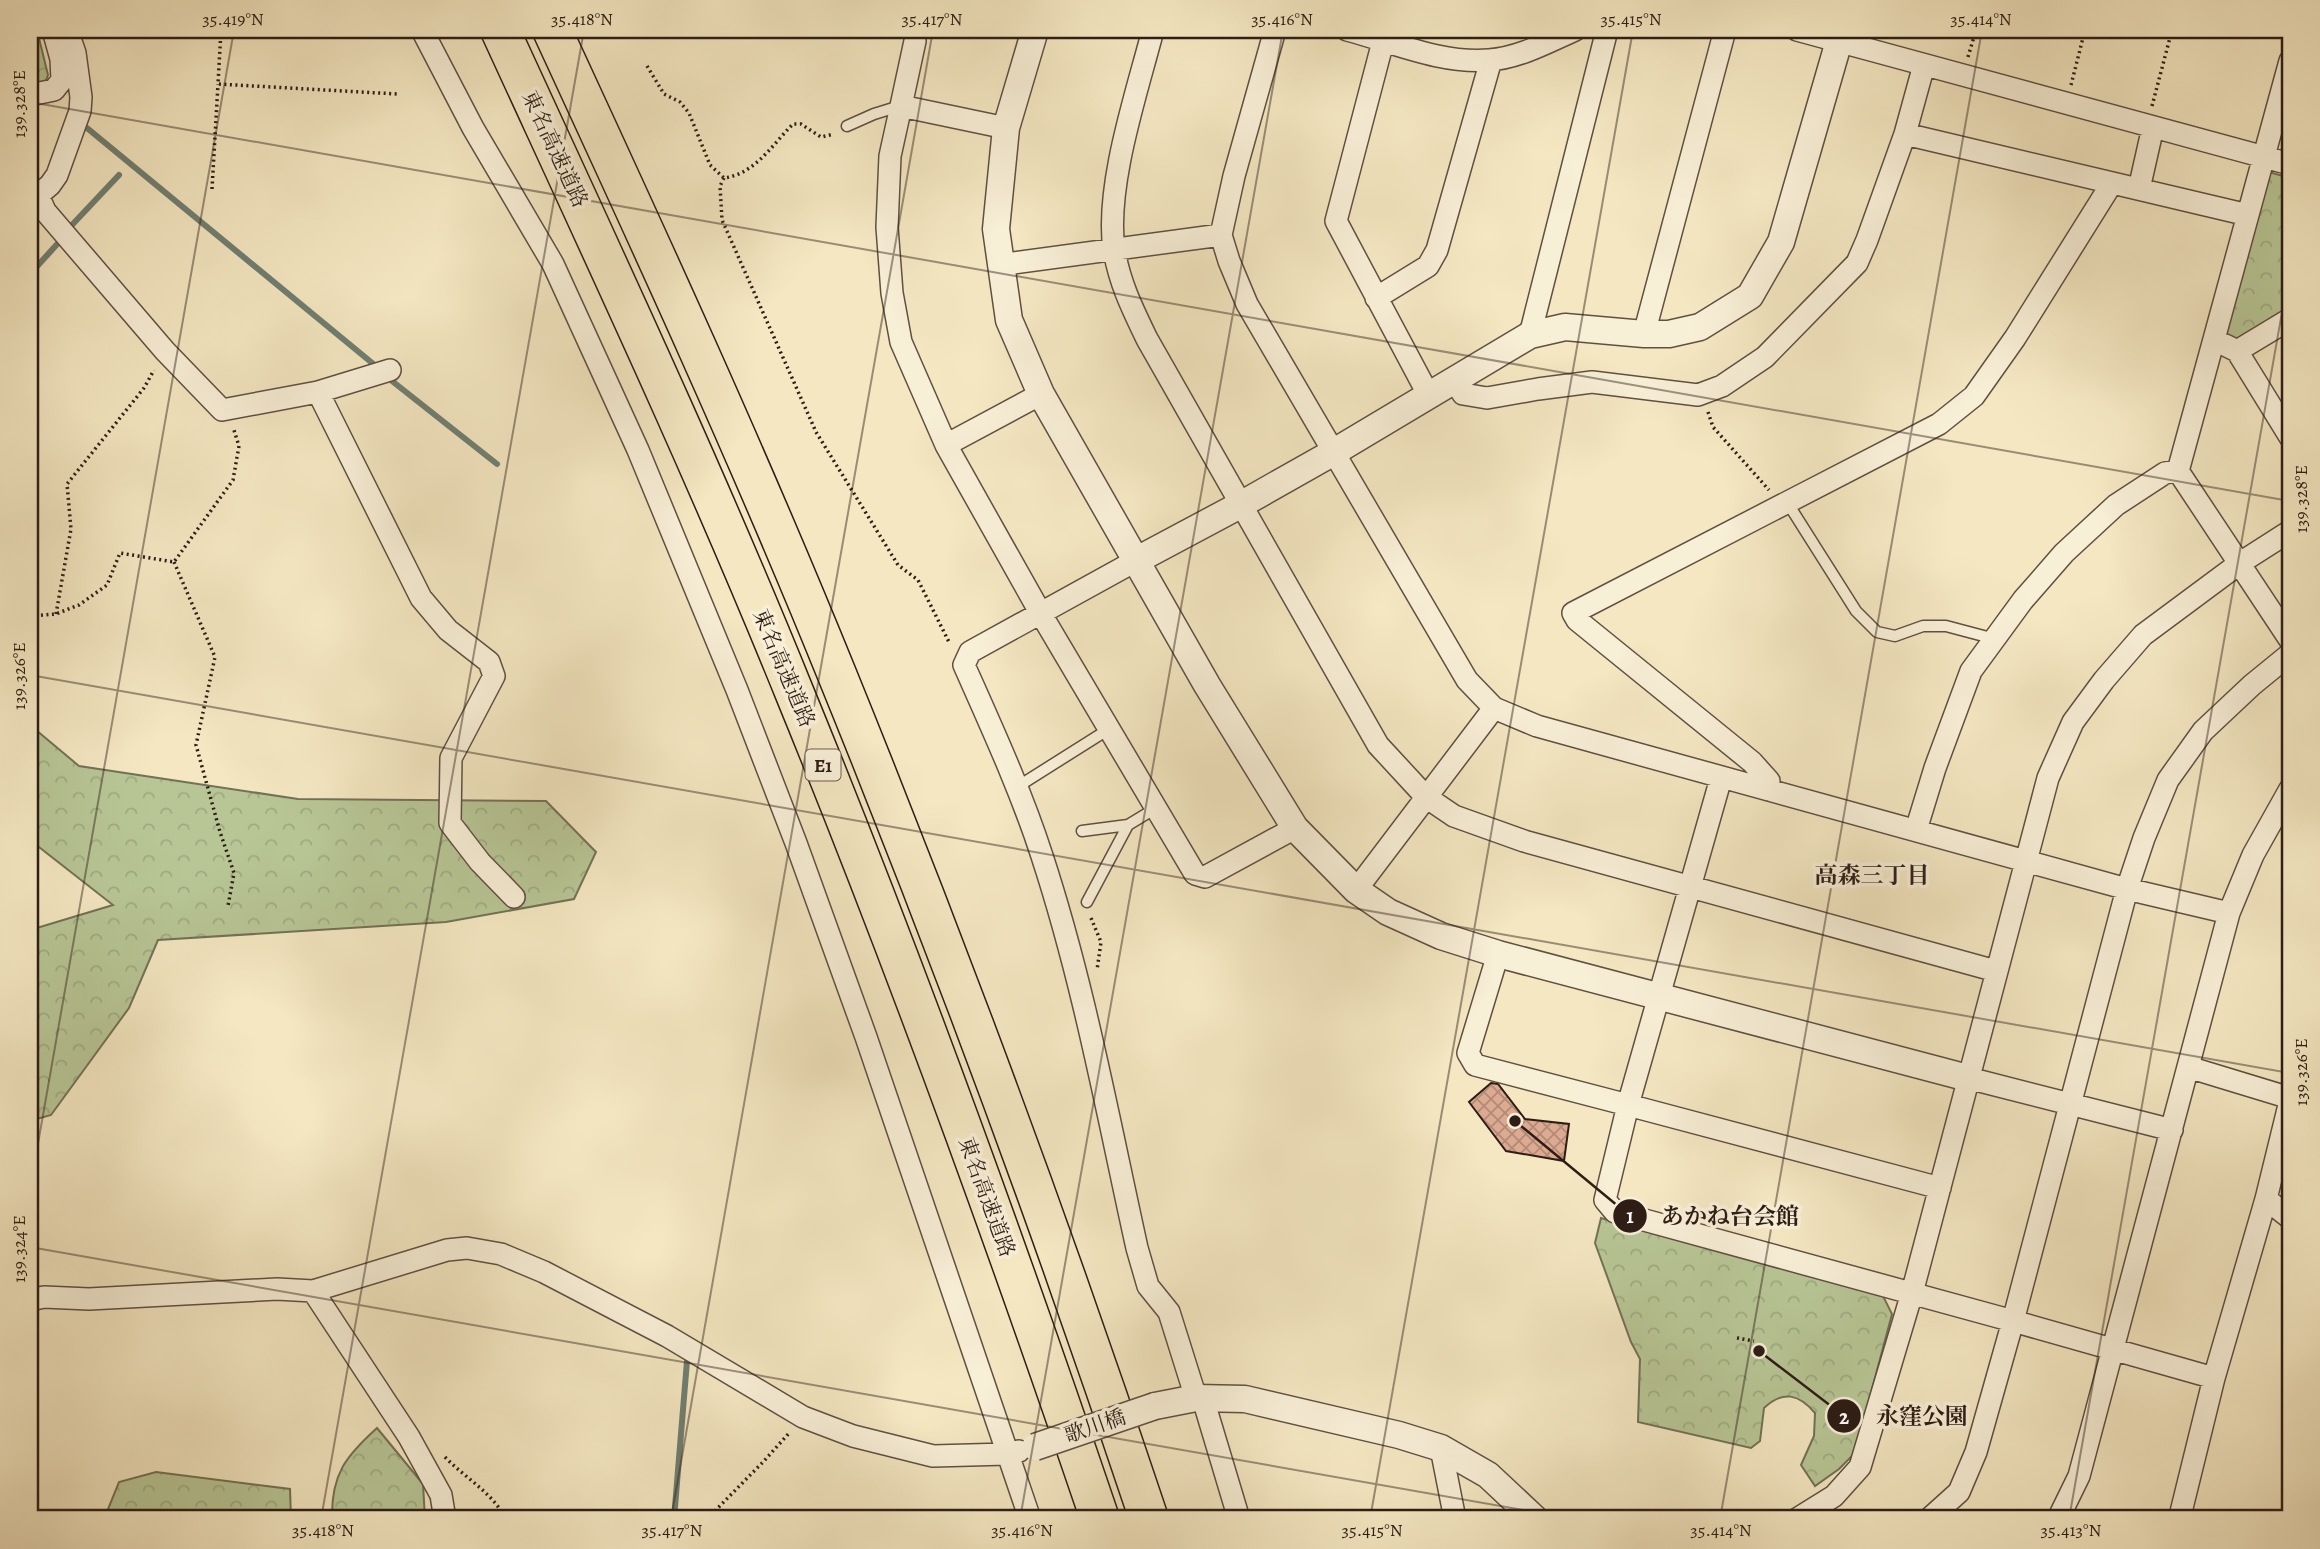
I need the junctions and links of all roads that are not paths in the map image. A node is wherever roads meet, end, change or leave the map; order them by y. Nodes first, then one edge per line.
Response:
1 (53, 30) edge
2 (67, 30) edge
3 (422, 30) edge
4 (500, 30) edge
5 (552, 30) edge
6 (1035, 30) edge
7 (1153, 30) edge
8 (1275, 30) edge
9 (1347, 30) edge
10 (1575, 30) edge
11 (1607, 30) edge
12 (1725, 30) edge
13 (1797, 30) edge
14 (1385, 35) edge
15 (915, 41) dead end
16 (1839, 41) junction
17 (1491, 60) junction
18 (2290, 61) edge
19 (1924, 65) junction
20 (30, 95) edge
21 (901, 106) junction
22 (847, 126) road end
23 (2150, 126) junction
24 (1006, 128) junction
25 (1905, 134) junction
26 (2264, 157) junction
27 (2290, 164) edge
28 (2112, 183) junction
29 (2139, 189) junction
30 (34, 199) edge
31 (2248, 215) junction
32 (1221, 235) junction
33 (1114, 248) junction
34 (999, 265) junction
35 (1376, 298) junction
36 (2290, 319) edge
37 (1644, 334) junction
38 (1530, 335) junction
39 (2214, 339) junction
40 (2237, 351) junction
41 (390, 370) dead end
42 (1454, 380) junction
43 (318, 392) junction
44 (1041, 394) junction
45 (1428, 394) junction
46 (2290, 437) edge
47 (946, 445) junction
48 (1334, 452) junction
49 (2178, 471) junction
50 (1785, 503) junction
51 (1242, 504) junction
52 (2290, 531) edge
53 (1137, 560) junction
54 (2240, 563) junction
55 (1041, 614) junction
56 (1995, 639) junction
57 (2290, 640) edge
58 (2290, 654) edge
59 (1494, 708) junction
60 (1109, 729) junction
61 (1721, 778) junction
62 (1017, 787) junction
63 (2290, 789) edge
64 (1769, 790) junction
65 (1426, 797) junction
66 (1156, 808) junction
67 (1129, 825) junction
68 (1295, 828) junction
69 (1916, 830) junction
70 (1082, 831) dead end
71 (2025, 860) junction
72 (1690, 887) junction
73 (2127, 889) junction
74 (1356, 890) junction
75 (514, 897) dead end
76 (1087, 902) road end
77 (2228, 912) junction
78 (1498, 954) junction
79 (1996, 971) junction
80 (1660, 997) junction
81 (2188, 1067) junction
82 (1968, 1078) junction
83 (2290, 1099) edge
84 (2070, 1104) junction
85 (1628, 1105) junction
86 (2172, 1130) junction
87 (1940, 1188) junction
88 (2266, 1199) junction
89 (2290, 1218) edge
90 (313, 1291) junction
91 (1912, 1293) junction
92 (30, 1300) edge
93 (2013, 1321) junction
94 (2114, 1349) junction
95 (2214, 1378) junction
96 (1199, 1398) junction
97 (1035, 1447) joint
98 (1441, 1448) junction
99 (1007, 1454) junction
100 (2180, 1517) edge
101 (445, 1519) edge
102 (1030, 1519) edge
103 (1100, 1519) edge
104 (1149, 1519) edge
105 (1239, 1519) edge
106 (1455, 1519) edge
107 (1535, 1519) edge
108 (1797, 1519) edge
109 (1929, 1519) edge
110 (2058, 1519) edge

1 - 20 street
2 - 30 street
3 - 99 street
4 - 103 highway, 東名高速道路 / E1
5 - 104 highway, E1
6 - 24 street
7 - 33 street
8 - 32 street
9 - 14 street
10 - 17 street
11 - 38 street
12 - 37 street
13 - 16 street
14 - 17 street
14 - 35 street
15 - 21 street
16 - 19 street
16 - 37 street
17 - 35 street
18 - 26 street
19 - 23 street
19 - 25 street
21 - 22 lane
21 - 24 street
21 - 47 street
23 - 26 street
23 - 29 street
24 - 34 street
25 - 28 street
25 - 42 street
26 - 27 street
26 - 31 street
28 - 29 street
28 - 50 street
29 - 31 street
30 - 43 street
31 - 39 street
32 - 33 street
32 - 48 street
33 - 34 street
33 - 51 street
34 - 44 street
35 - 45 street
36 - 40 street
37 - 38 street
38 - 42 street
39 - 40 street
39 - 49 street
40 - 46 street
41 - 43 street
42 - 45 street
43 - 75 street
44 - 47 street
44 - 53 street
45 - 48 street
47 - 55 street
48 - 51 street
48 - 59 street
49 - 54 street
49 - 56 street
50 - 56 lane
50 - 64 street
51 - 53 street
51 - 65 street
52 - 54 street
53 - 55 street
53 - 68 street
54 - 57 street
54 - 71 street
55 - 60 street
55 - 62 street
56 - 69 street
58 - 73 street
59 - 61 street
59 - 65 street
60 - 62 lane
60 - 66 street
61 - 64 street
61 - 72 street
62 - 96 street
63 - 77 street
64 - 69 street
65 - 72 street
65 - 74 street
66 - 67 lane
66 - 68 street
67 - 70 lane
67 - 76 lane
68 - 74 street
69 - 71 street
71 - 73 street
71 - 79 street
72 - 79 street
72 - 80 street
73 - 77 street
73 - 84 street
74 - 78 street
77 - 81 street
78 - 80 street
78 - 85 street
79 - 82 street
80 - 82 street
80 - 85 street
81 - 83 street
81 - 86 street
82 - 84 street
82 - 87 street
83 - 88 street
84 - 86 street
84 - 93 street
85 - 87 street
85 - 91 street
86 - 94 street
87 - 91 street
88 - 89 street
88 - 95 street
90 - 92 street
90 - 99 street
90 - 101 street
91 - 93 street
91 - 108 street
93 - 94 street
93 - 109 street
94 - 95 street
94 - 110 street
95 - 100 street
96 - 97 street, 歌川橋, bridge
96 - 98 street, 歌川橋
96 - 105 street
97 - 99 street
98 - 106 street
98 - 107 street, 歌川橋
99 - 102 street

